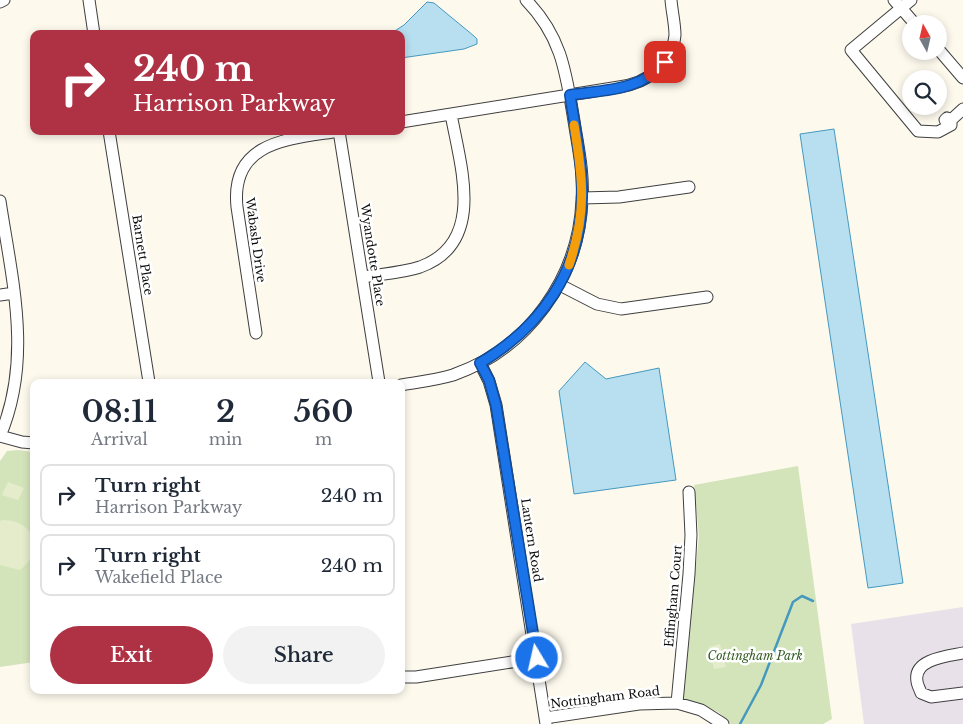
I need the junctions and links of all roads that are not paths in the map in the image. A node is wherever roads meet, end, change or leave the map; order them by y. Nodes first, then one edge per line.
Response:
1 (4, 0) edge
2 (89, 0) edge
3 (526, 0) edge
4 (671, 0) edge
5 (911, 0) edge
6 (0, 2) edge
7 (898, 4) edge
8 (907, 15) edge
9 (93, 30) edge
10 (948, 60) edge
11 (963, 78) edge
12 (570, 95) junction
13 (963, 109) edge
14 (451, 114) junction
15 (405, 121) edge
16 (110, 135) edge
17 (315, 135) edge
18 (340, 135) edge
19 (690, 187) dead end
20 (582, 198) junction
21 (0, 201) edge
22 (363, 277) junction
23 (560, 285) junction
24 (14, 293) junction
25 (0, 295) edge
26 (708, 297) dead end
27 (256, 333) dead end
28 (480, 363) junction
29 (149, 379) edge
30 (379, 379) edge
31 (405, 384) edge
32 (0, 436) edge
33 (30, 443) edge
34 (689, 492) dead end
35 (963, 653) edge
36 (537, 658) junction
37 (405, 677) edge
38 (963, 693) edge
39 (676, 703) junction
40 (546, 721) edge
41 (723, 724) edge

1 - 6 street
2 - 9 street
3 - 12 street
4 - 12 street
5 - 7 street
7 - 8 street
7 - 13 street
10 - 11 street
12 - 14 street
12 - 20 street
14 - 15 street
14 - 22 street
16 - 29 street, Barnett Place
17 - 27 street, Wabash Drive
18 - 22 street, Wyandotte Place
19 - 20 street
20 - 23 street
21 - 24 street
22 - 30 street, Wyandotte Place
23 - 26 street
23 - 28 street
24 - 25 street
24 - 32 street
28 - 31 street
28 - 36 street, Lantern Road
32 - 33 street
34 - 39 street, Effingham Court
35 - 38 street
36 - 37 street
36 - 40 street, Lantern Road
39 - 40 street, Nottingham Road
39 - 41 street, Nottingham Road

